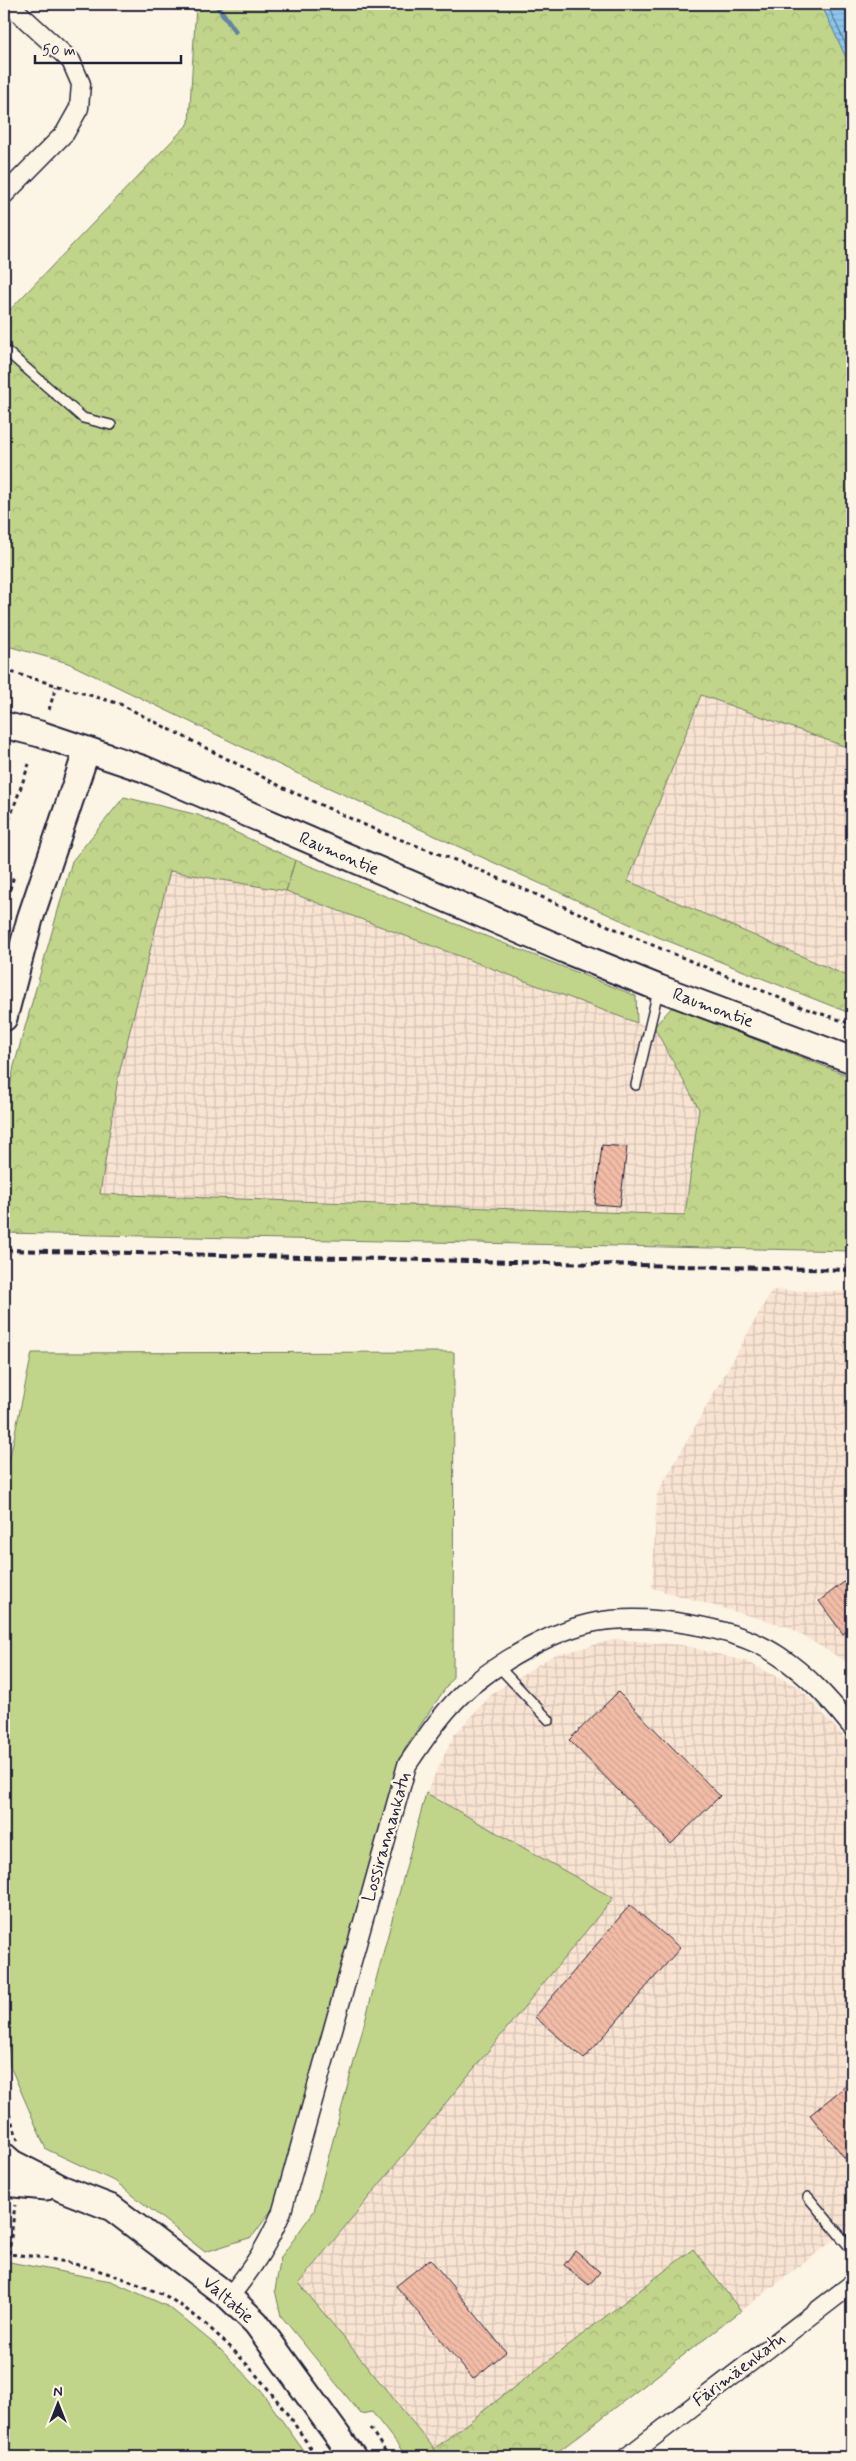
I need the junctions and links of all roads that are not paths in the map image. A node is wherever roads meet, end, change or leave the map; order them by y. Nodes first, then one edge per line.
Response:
1 (9, 4) edge
2 (4, 195) edge
3 (4, 349) edge
4 (111, 425) dead end
5 (4, 725) edge
6 (87, 750) junction
7 (659, 988) junction
8 (4, 1018) edge
9 (852, 1060) edge
10 (636, 1085) dead end
11 (498, 1666) junction
12 (549, 1720) dead end
13 (852, 1727) edge
14 (4, 2156) edge
15 (4, 2183) edge
16 (63, 2189) junction
17 (808, 2198) dead end
18 (852, 2250) edge
19 (852, 2284) edge
20 (229, 2297) junction
21 (353, 2457) edge
22 (627, 2457) edge

1 - 2 street
3 - 4 lane
5 - 6 street, Raumontie
6 - 7 street, Raumontie
6 - 8 street
7 - 9 street, Raumontie
7 - 10 lane
11 - 12 lane
11 - 13 street, Lossirannankatu
11 - 20 street, Lossirannankatu
14 - 16 street, Valtatie
15 - 16 street, Valtatie
16 - 20 street, Valtatie
17 - 18 lane
19 - 22 street, Färimäenkatu
20 - 21 street, Valtatie

